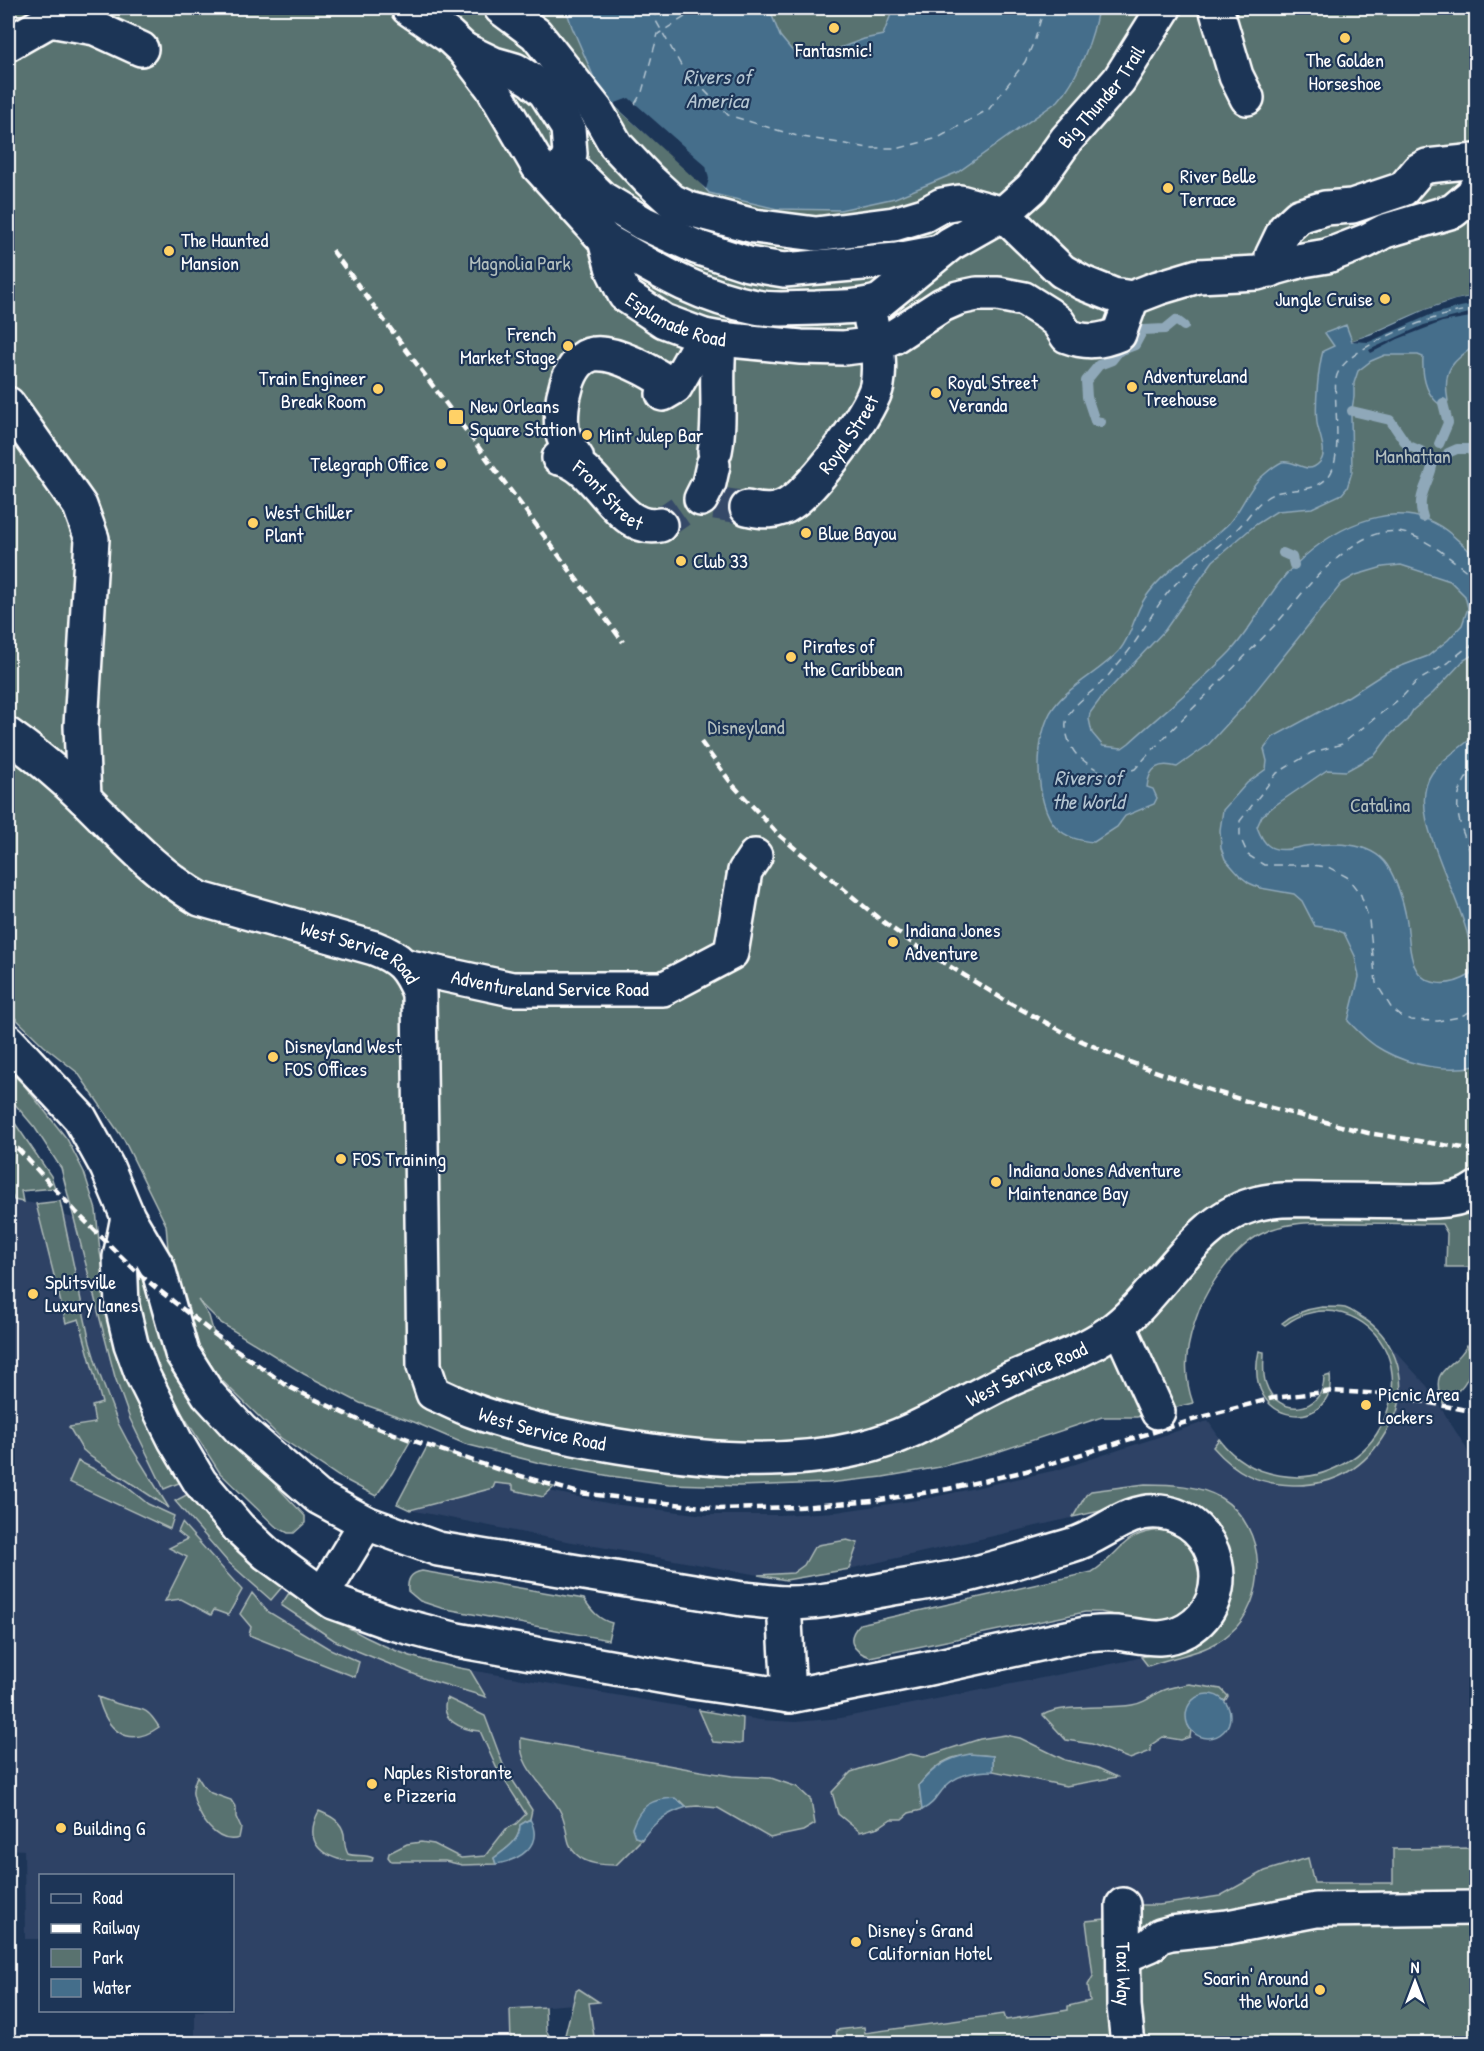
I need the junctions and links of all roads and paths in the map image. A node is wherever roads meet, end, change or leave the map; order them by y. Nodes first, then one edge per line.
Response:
1 (408, 8) edge
2 (501, 8) edge
3 (1164, 8) edge
4 (1216, 8) edge
5 (442, 18) edge
6 (8, 44) edge
7 (141, 49) dead end
8 (463, 49) junction
9 (1247, 98) dead end
10 (1476, 161) edge
11 (561, 175) junction
12 (611, 192) junction
13 (1475, 192) edge
14 (1375, 200) junction
15 (1003, 214) junction
16 (1385, 231) junction
17 (605, 240) junction
18 (942, 251) junction
19 (1271, 270) junction
20 (1132, 298) junction
21 (867, 305) junction
22 (664, 321) junction
23 (712, 337) junction
24 (890, 338) junction
25 (633, 365) junction
26 (8, 404) edge
27 (747, 508) tunnel mouth
28 (8, 735) edge
29 (84, 798) junction
30 (755, 856) dead end
31 (405, 966) junction
32 (8, 1041) edge
33 (1476, 1189) edge
34 (128, 1217) junction
35 (1119, 1326) junction
36 (1158, 1412) dead end
37 (366, 1523) junction
38 (322, 1594) junction
39 (784, 1603) junction
40 (789, 1695) junction
41 (1124, 1905) dead end
42 (1476, 1908) edge
43 (1124, 1956) junction
44 (1128, 2043) edge

1 - 5 street, Esplanade Road
2 - 12 street
3 - 15 street, Big Thunder Trail
4 - 9 street
5 - 8 street, Esplanade Road
6 - 7 street
8 - 11 street, Esplanade Road
8 - 11 street
10 - 14 street
11 - 12 street, Esplanade Road
12 - 15 street
12 - 17 street, Esplanade Road
12 - 18 street
13 - 16 street
14 - 16 street
14 - 19 street
15 - 18 street, Big Thunder Trail
15 - 20 street
16 - 19 street
17 - 21 street
17 - 22 street, Esplanade Road
18 - 21 street, Big Thunder Trail
19 - 20 street
20 - 24 street, Esplanade Road
21 - 24 street, Royal Street
22 - 23 street, Esplanade Road
22 - 25 street
23 - 24 street, Esplanade Road
23 - 25 street
23 - 25 street, Front Street
24 - 27 street, Royal Street
26 - 29 street
28 - 29 street, West Service Road
29 - 31 street, West Service Road
30 - 31 street, Adventureland Service Road
31 - 35 street, West Service Road
32 - 34 street
33 - 35 street, West Service Road
34 - 37 street
34 - 38 street
35 - 36 street
37 - 38 street
37 - 39 street
38 - 40 street
39 - 40 street
39 - 40 street
41 - 43 street, Taxi Way
42 - 43 street
43 - 44 street, Taxi Way

